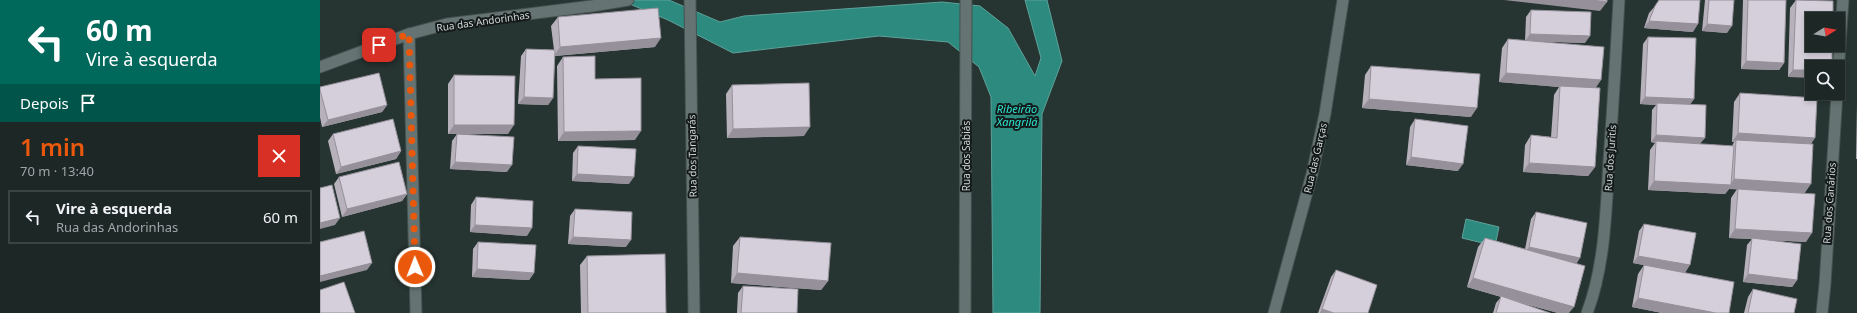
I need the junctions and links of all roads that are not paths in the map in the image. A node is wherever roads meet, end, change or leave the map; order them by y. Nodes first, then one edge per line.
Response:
1 (628, 0) edge
2 (690, 0) edge
3 (966, 0) edge
4 (1343, 0) edge
5 (1619, 0) edge
6 (1843, 0) edge
7 (409, 34) junction
8 (1839, 60) edge
9 (320, 67) edge
10 (1836, 100) edge
11 (416, 313) edge
12 (694, 313) edge
13 (965, 313) edge
14 (1274, 313) edge
15 (1587, 313) edge
16 (1822, 313) edge

1 - 7 street, Rua das Andorinhas
2 - 12 street, Rua dos Tangarás
3 - 13 street, Rua dos Sabiás
4 - 14 street, Rua das Garças
5 - 15 street, Rua dos Juritís
6 - 8 street
7 - 9 street, Rua das Andorinhas
7 - 11 street
10 - 16 street, Rua dos Canários

